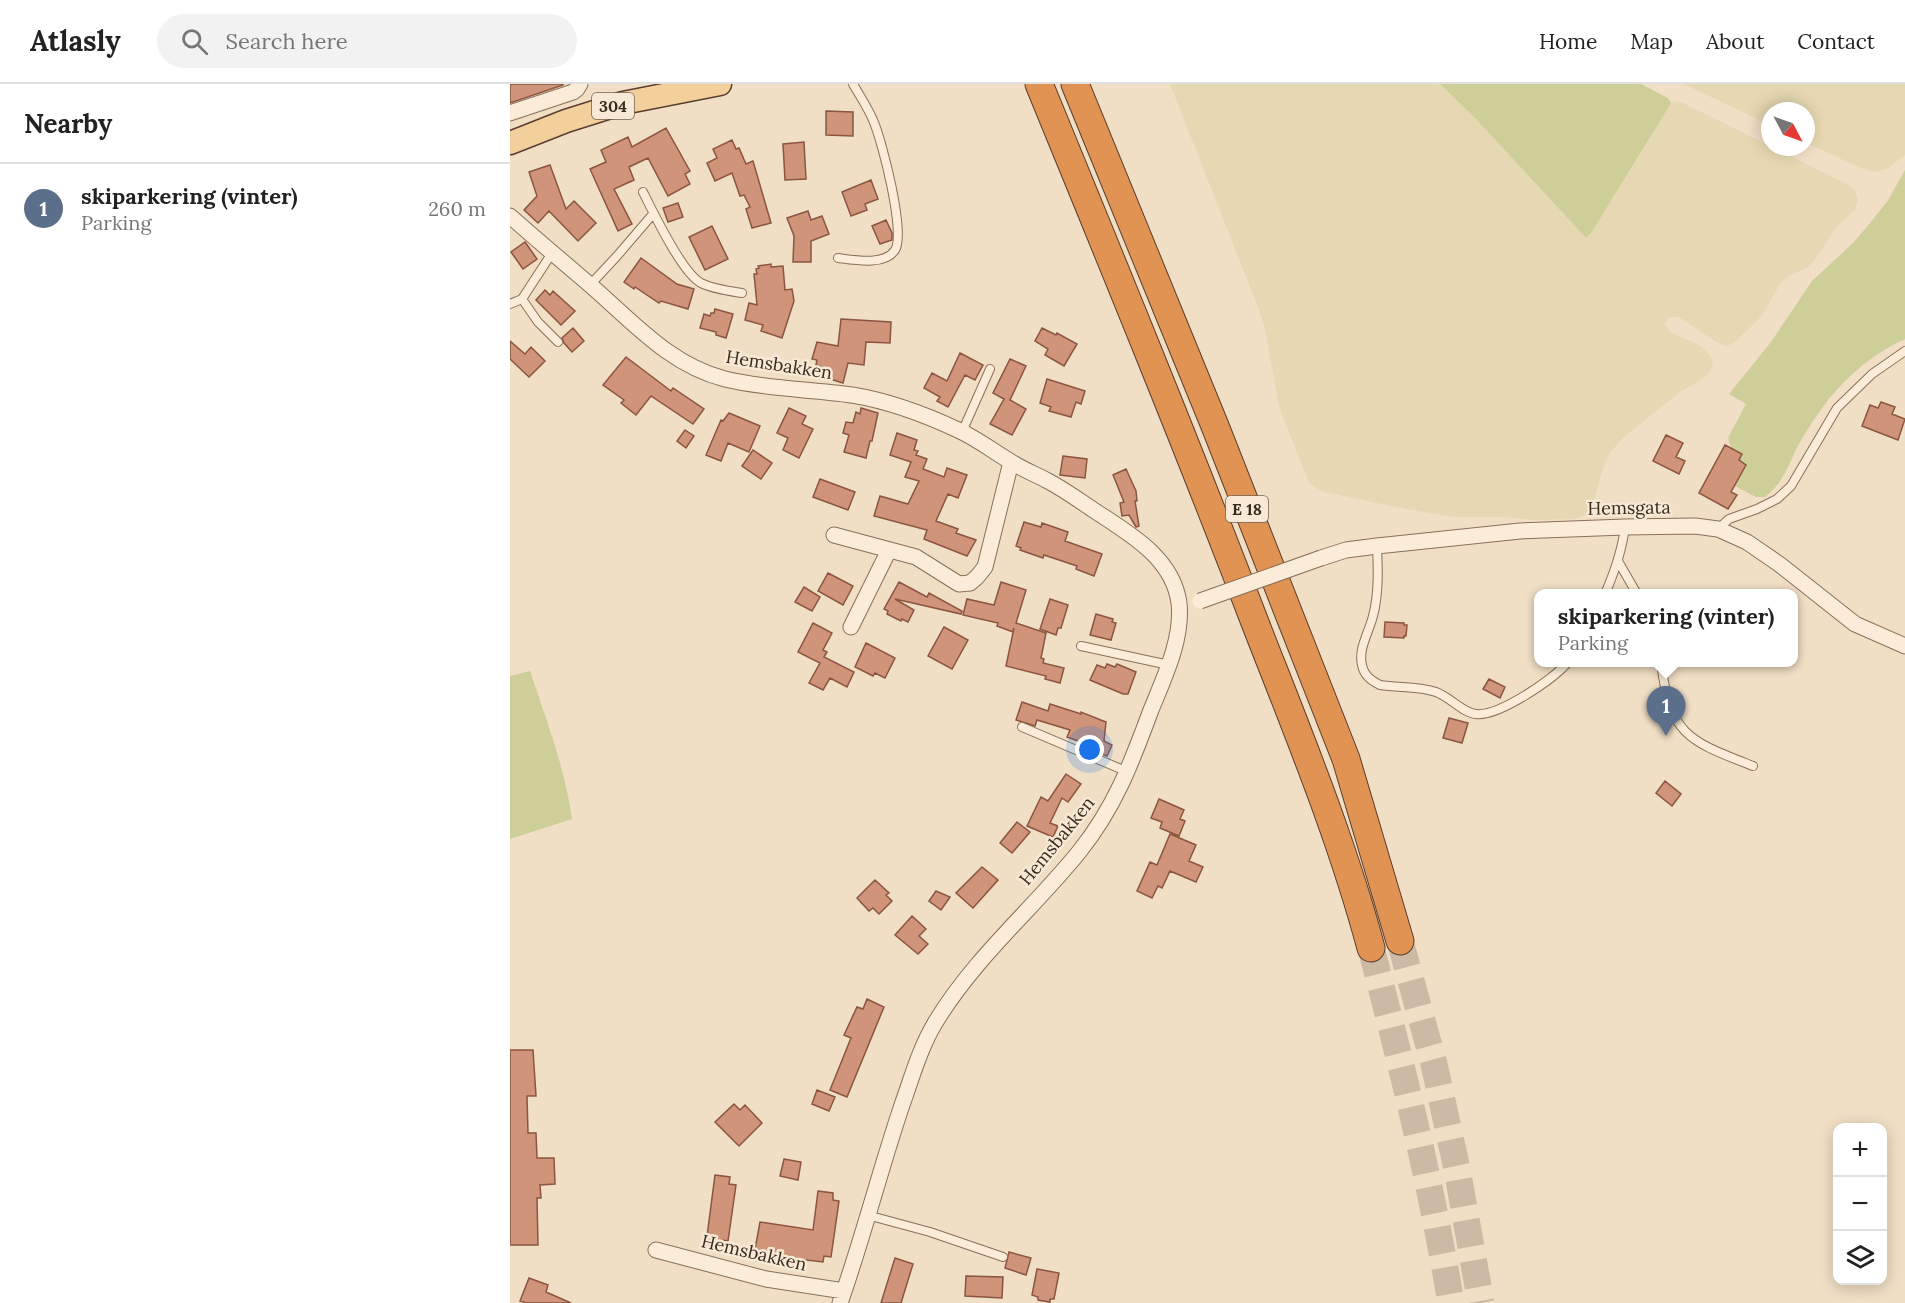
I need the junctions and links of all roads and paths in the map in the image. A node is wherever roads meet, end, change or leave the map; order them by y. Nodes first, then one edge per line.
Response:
1 (580, 84) edge
2 (720, 84) edge
3 (853, 84) edge
4 (1039, 84) edge
5 (1075, 84) edge
6 (690, 87) edge
7 (510, 113) edge
8 (510, 143) edge
9 (644, 192) dead end
10 (653, 214) junction
11 (510, 216) edge
12 (552, 253) junction
13 (838, 258) dead end
14 (590, 285) junction
15 (742, 293) dead end
16 (522, 299) junction
17 (510, 304) edge
18 (558, 342) dead end
19 (1905, 351) edge
20 (990, 369) dead end
21 (962, 432) junction
22 (1011, 462) junction
23 (1625, 526) junction
24 (1718, 529) junction
25 (834, 535) dead end
26 (1377, 546) junction
27 (889, 550) junction
28 (1618, 561) junction
29 (1607, 589) edge
30 (1634, 589) edge
31 (1179, 606) junction
32 (851, 627) dead end
33 (1081, 646) dead end
34 (1905, 646) edge
35 (1169, 665) junction
36 (1563, 667) edge
37 (1662, 667) edge
38 (1022, 727) dead end
39 (1753, 765) dead end
40 (1128, 772) junction
41 (1400, 941) tunnel mouth
42 (1371, 948) tunnel mouth
43 (867, 1215) junction
44 (656, 1250) dead end
45 (1003, 1257) dead end
46 (842, 1297) edge

1 - 7 street
2 - 6 main road, 304
3 - 13 lane
4 - 42 highway, E 18
5 - 41 highway, E 18
6 - 8 main road, 304
9 - 10 lane
10 - 14 lane
10 - 15 lane
11 - 12 street, Hemsbakken
12 - 14 street, Hemsbakken
12 - 16 lane
14 - 21 street, Hemsbakken
16 - 17 lane
16 - 18 lane
19 - 24 lane
20 - 21 lane
21 - 22 street, Hemsbakken
22 - 27 street
22 - 31 street, Hemsbakken
23 - 24 street, Hemsgata
23 - 26 street, Hemsgata
23 - 28 lane
24 - 34 street, Hemsgata
25 - 27 street
26 - 31 street, Hemsgata, bridge
26 - 36 lane
27 - 32 street
28 - 29 lane
28 - 30 lane
31 - 35 street, Hemsbakken
33 - 35 lane
35 - 40 street, Hemsbakken
37 - 39 lane
38 - 40 lane
40 - 43 street, Hemsbakken
43 - 45 lane
43 - 46 street, Hemsbakken
44 - 46 street, Hemsbakken

